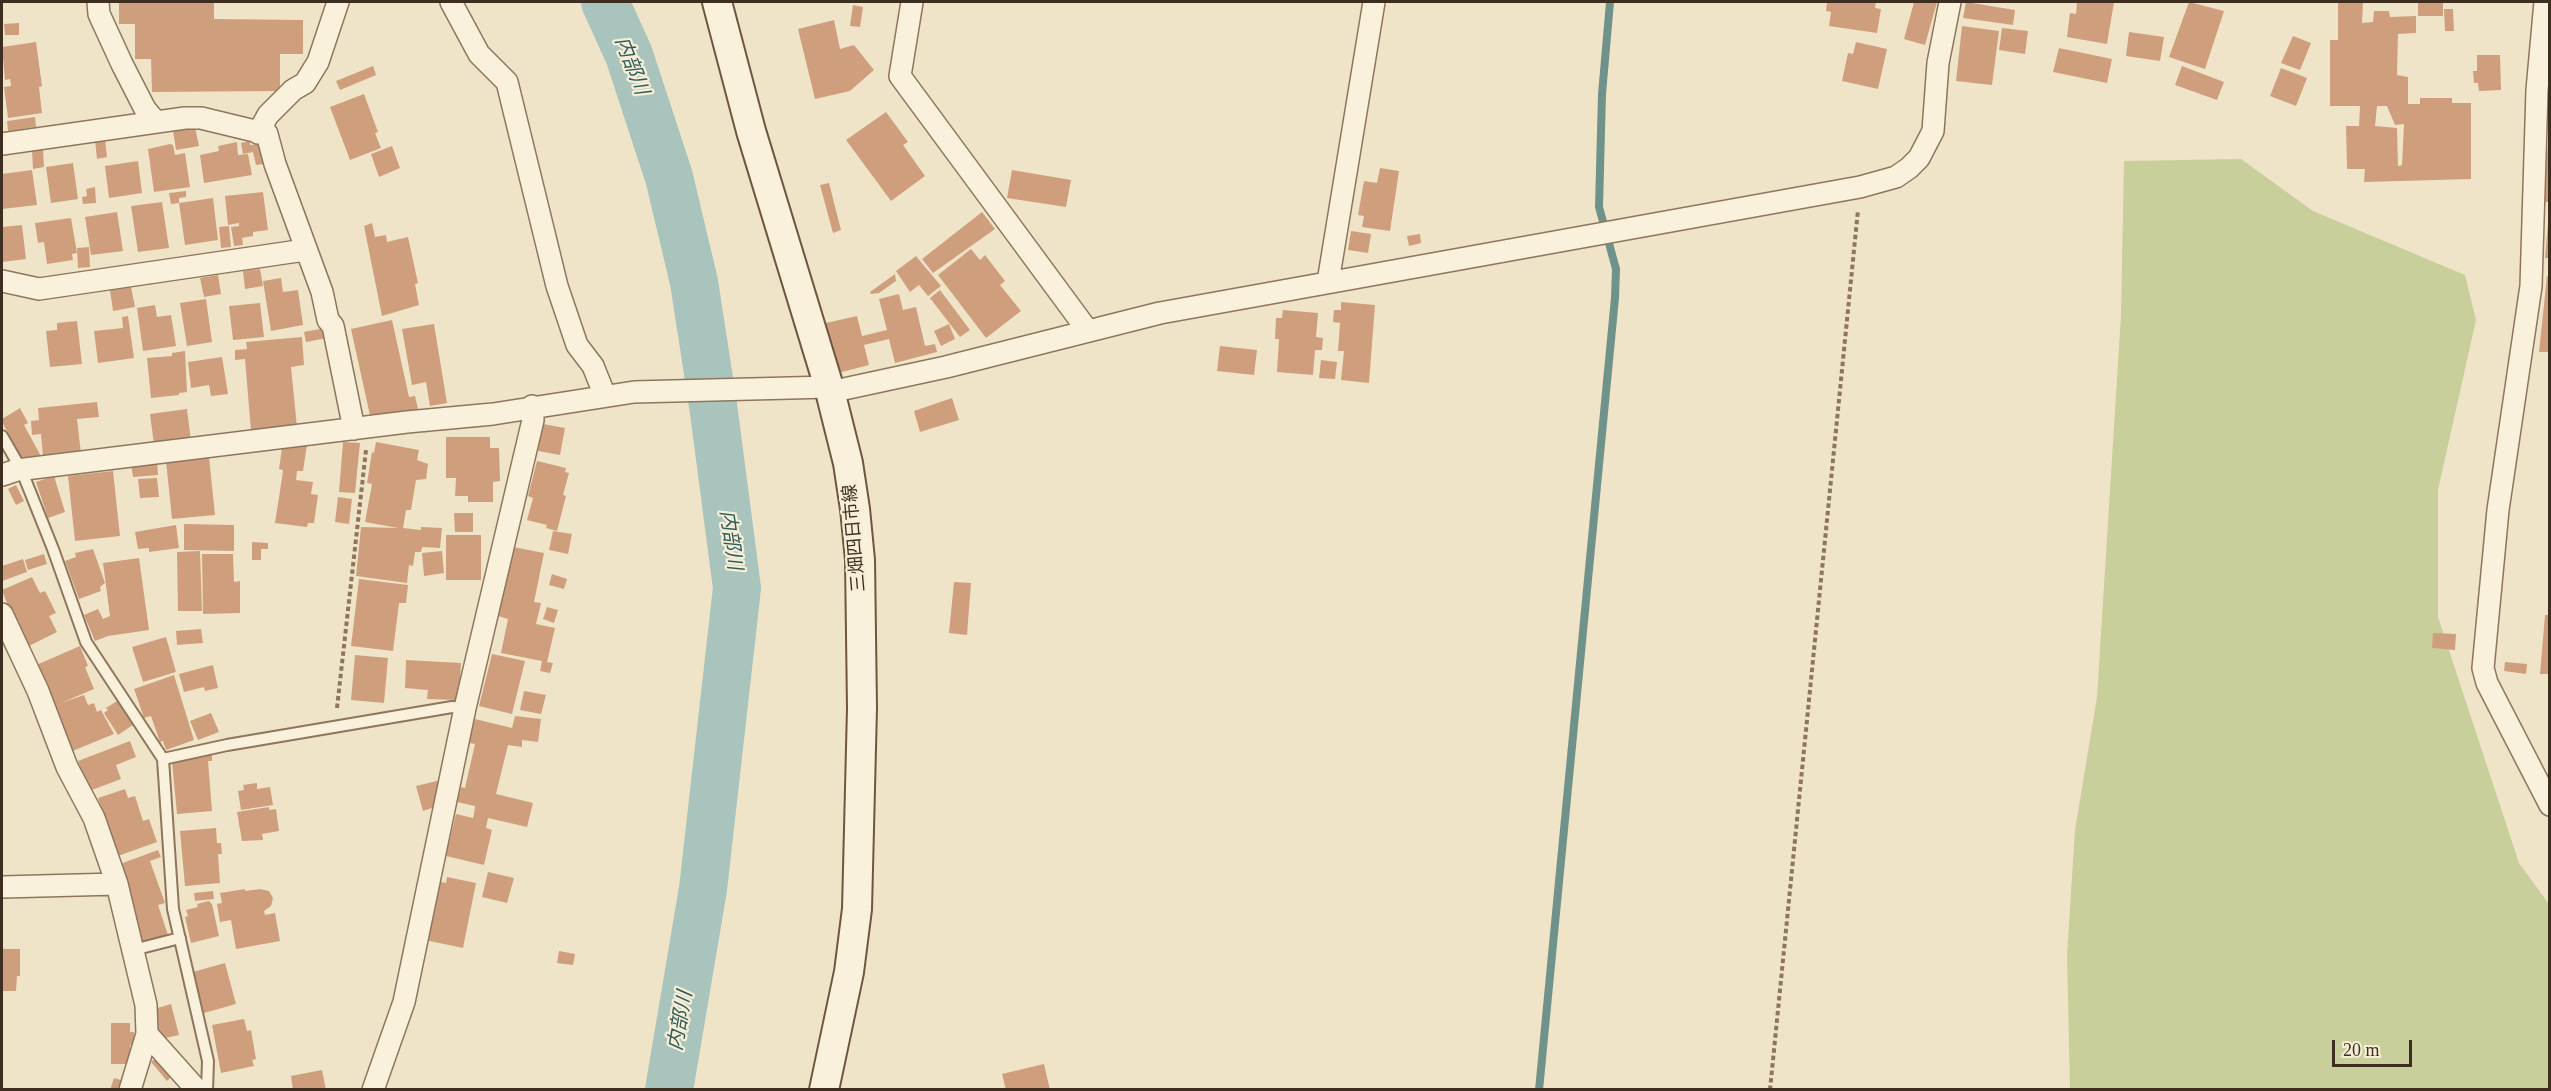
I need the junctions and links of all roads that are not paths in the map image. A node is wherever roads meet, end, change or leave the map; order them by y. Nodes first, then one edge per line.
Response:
1 (99, 2) edge
2 (338, 2) edge
3 (451, 2) edge
4 (717, 2) edge
5 (912, 2) edge
6 (1374, 2) edge
7 (1950, 2) edge
8 (2545, 2) edge
9 (156, 122) junction
10 (258, 133) junction
11 (2, 144) edge
12 (306, 250) junction
13 (2, 281) edge
14 (1328, 282) junction
15 (1088, 331) junction
16 (829, 390) junction
17 (605, 396) junction
18 (532, 406) junction
19 (361, 428) junction
20 (2, 436) edge
21 (11, 472) edge
22 (2, 614) edge
23 (465, 708) junction
24 (163, 759) junction
25 (2550, 805) edge
26 (117, 884) junction
27 (2, 887) edge
28 (180, 938) junction
29 (133, 950) junction
30 (147, 1034) junction
31 (130, 1089) edge
32 (197, 1089) edge
33 (207, 1089) edge
34 (373, 1089) edge
35 (824, 1089) edge

1 - 9 street
2 - 10 street
3 - 17 street
4 - 16 main road, 三畑四日市線
5 - 15 street
6 - 14 street
7 - 14 street
8 - 25 street
9 - 10 street
9 - 11 street
10 - 12 street
12 - 13 street
12 - 19 street
14 - 15 street
15 - 16 street
16 - 17 street
16 - 35 main road, 三畑四日市線
17 - 18 street
18 - 19 street
18 - 23 street
19 - 21 street
20 - 21 lane
21 - 24 lane
22 - 26 street
23 - 24 lane
23 - 34 street
24 - 28 lane
26 - 27 street
26 - 29 street
28 - 29 lane
28 - 33 lane
29 - 30 street
30 - 31 street
30 - 32 street

